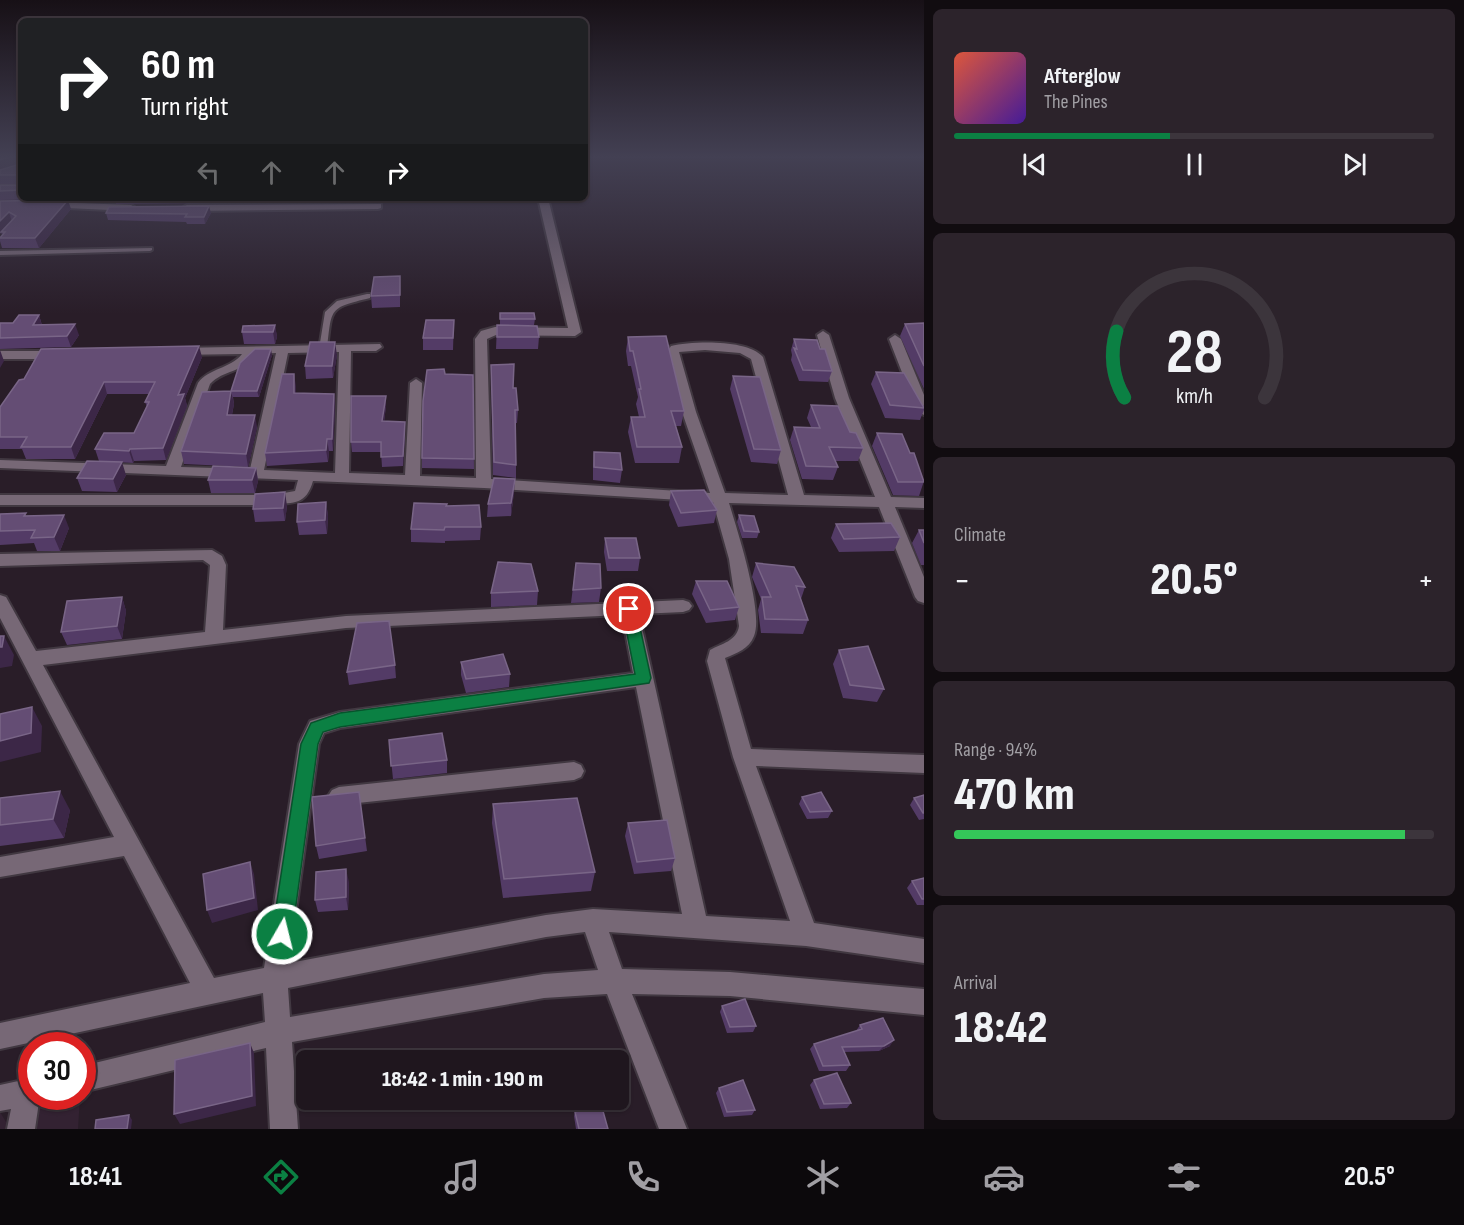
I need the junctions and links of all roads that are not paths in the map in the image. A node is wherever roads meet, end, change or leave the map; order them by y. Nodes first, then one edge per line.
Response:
1 (377, 209) edge
2 (546, 209) edge
3 (376, 220) dead end
4 (150, 249) dead end
5 (0, 253) edge
6 (367, 296) dead end
7 (823, 335) dead end
8 (895, 339) dead end
9 (376, 347) dead end
10 (323, 348) junction
11 (345, 348) junction
12 (251, 350) junction
13 (283, 350) junction
14 (171, 352) edge
15 (68, 354) edge
16 (0, 355) edge
17 (416, 383) dead end
18 (924, 411) edge
19 (0, 464) edge
20 (172, 471) junction
21 (256, 474) junction
22 (307, 476) junction
23 (342, 477) junction
24 (412, 481) junction
25 (484, 483) junction
26 (720, 498) junction
27 (797, 499) junction
28 (0, 500) edge
29 (883, 501) junction
30 (924, 503) edge
31 (0, 560) edge
32 (924, 597) edge
33 (0, 601) edge
34 (683, 606) dead end
35 (629, 609) junction
36 (214, 636) junction
37 (0, 648) edge
38 (27, 651) junction
39 (644, 678) junction
40 (743, 757) junction
41 (924, 764) edge
42 (574, 771) dead end
43 (301, 800) junction
44 (129, 845) junction
45 (0, 867) edge
46 (696, 926) junction
47 (596, 930) junction
48 (806, 934) junction
49 (924, 951) edge
50 (612, 976) junction
51 (276, 986) junction
52 (207, 992) junction
53 (924, 1002) edge
54 (278, 1028) junction
55 (0, 1036) edge
56 (96, 1075) edge
57 (18, 1094) edge
58 (0, 1098) edge
59 (25, 1110) edge
60 (21, 1129) edge
61 (284, 1129) edge
62 (674, 1129) edge

1 - 3 street
2 - 25 street
4 - 5 lane
6 - 10 lane
7 - 29 street
8 - 18 street
9 - 11 street
10 - 11 street
10 - 13 street
11 - 23 street
12 - 13 street
12 - 14 street
12 - 20 street
13 - 21 street
15 - 16 street
17 - 24 street
19 - 20 street
20 - 21 street
21 - 22 street
22 - 23 street
22 - 28 street
23 - 24 street
24 - 25 street
25 - 26 street
26 - 27 street
26 - 27 street
26 - 40 street
27 - 29 street
29 - 30 street
29 - 32 street
31 - 36 street
33 - 38 street
34 - 35 street
35 - 36 street
35 - 39 street
36 - 38 street
37 - 38 street
38 - 44 street
39 - 43 street
39 - 46 street
40 - 41 street
40 - 48 street
42 - 43 street
43 - 51 street
44 - 45 street
44 - 52 street
46 - 47 street
46 - 48 street
47 - 50 street
47 - 51 street
48 - 49 street
50 - 53 street
50 - 54 street
50 - 62 street
51 - 52 street
51 - 54 street
52 - 55 street
54 - 56 street
54 - 61 street
57 - 58 street
59 - 60 street

